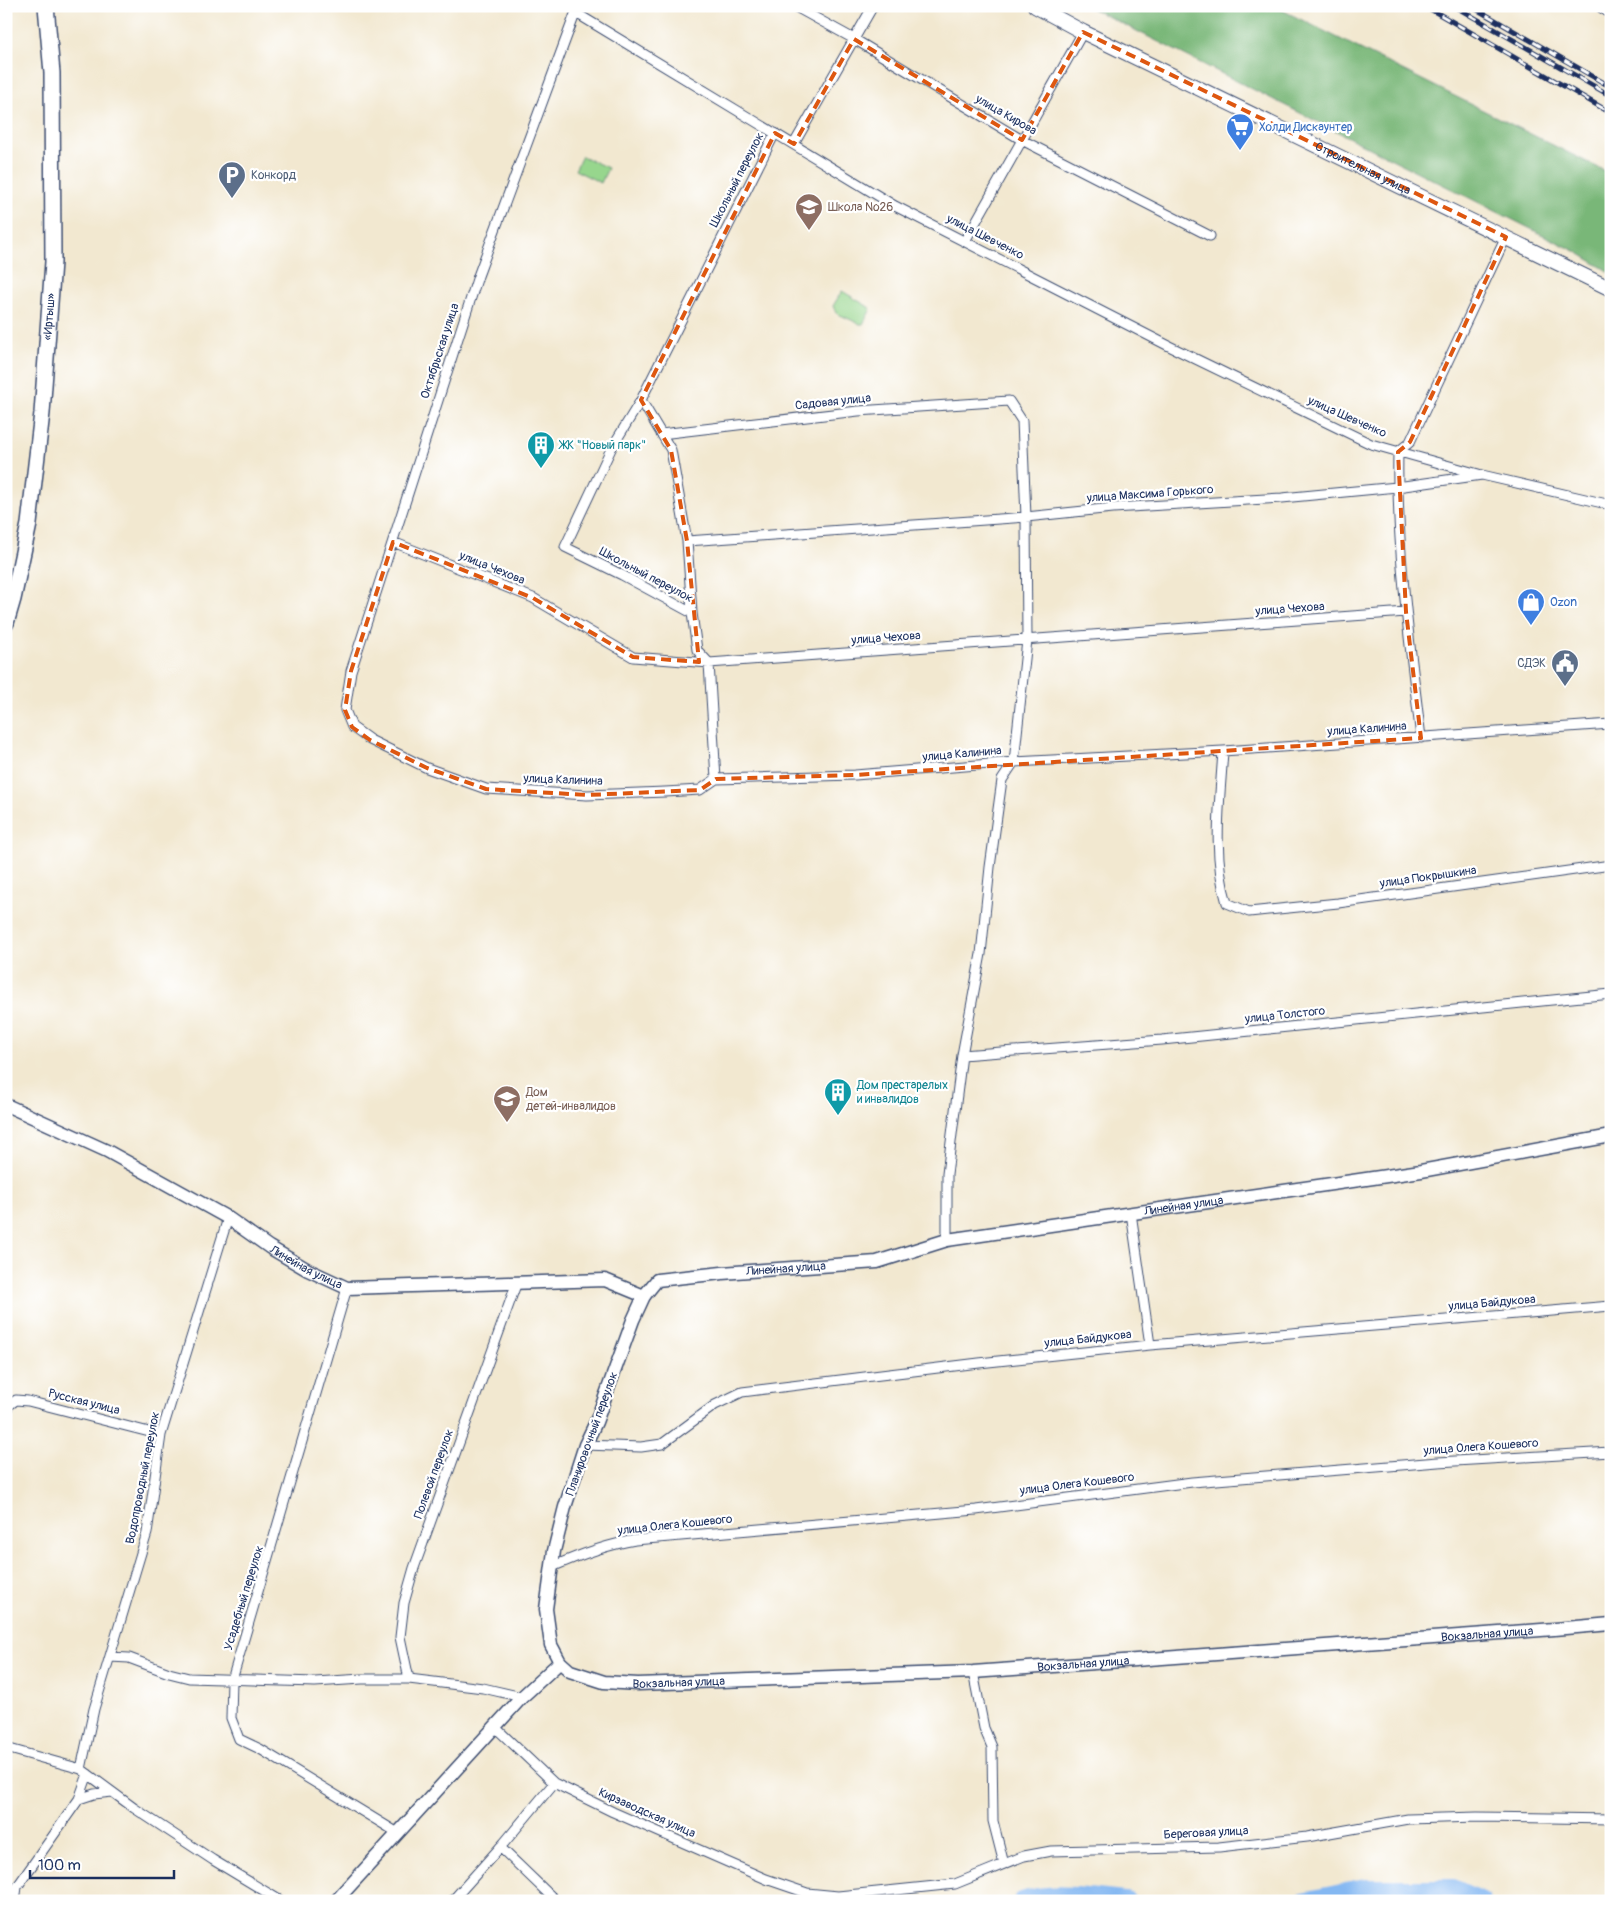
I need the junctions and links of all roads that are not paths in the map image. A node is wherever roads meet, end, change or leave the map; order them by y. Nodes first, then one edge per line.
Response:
1 (46, 6) edge
2 (794, 6) edge
3 (873, 6) edge
4 (1035, 6) edge
5 (1603, 6) edge
6 (577, 9) edge
7 (1611, 11) edge
8 (1083, 32) junction
9 (854, 39) junction
10 (775, 133) junction
11 (1022, 140) junction
12 (794, 144) junction
13 (1210, 236) dead end
14 (1506, 237) junction
15 (965, 241) junction
16 (1611, 288) edge
17 (641, 400) junction
18 (661, 434) junction
19 (1398, 452) junction
20 (1482, 475) junction
21 (1398, 487) junction
22 (1611, 505) edge
23 (1026, 517) junction
24 (687, 541) junction
25 (393, 542) junction
26 (1406, 612) junction
27 (692, 613) junction
28 (6, 623) edge
29 (1026, 640) junction
30 (710, 662) junction
31 (345, 710) joint
32 (1611, 724) edge
33 (1421, 738) junction
34 (1223, 751) junction
35 (1014, 762) junction
36 (716, 779) junction
37 (1611, 865) edge
38 (1611, 994) edge
39 (962, 1055) junction
40 (6, 1105) edge
41 (1611, 1136) edge
42 (1131, 1213) junction
43 (228, 1218) junction
44 (947, 1240) junction
45 (517, 1282) junction
46 (347, 1288) junction
47 (644, 1296) junction
48 (1611, 1306) edge
49 (1150, 1345) junction
50 (6, 1413) edge
51 (161, 1435) junction
52 (585, 1445) junction
53 (1611, 1452) edge
54 (552, 1567) junction
55 (1611, 1624) edge
56 (110, 1657) junction
57 (560, 1662) junction
58 (973, 1672) junction
59 (409, 1679) junction
60 (232, 1680) junction
61 (522, 1697) junction
62 (495, 1727) junction
63 (6, 1748) edge
64 (85, 1772) junction
65 (554, 1783) junction
66 (112, 1792) junction
67 (79, 1799) junction
68 (1611, 1819) edge
69 (398, 1833) junction
70 (500, 1848) junction
71 (1004, 1864) junction
72 (807, 1892) joint
73 (15, 1901) edge
74 (281, 1901) edge
75 (336, 1901) edge
76 (452, 1901) edge
77 (556, 1901) edge

1 - 28 highway, «Иртыш»
2 - 9 street, улица Кирова
3 - 9 street
4 - 8 main road, Строительная улица
5 - 7 main road
6 - 10 street, улица Шевченко
6 - 25 street, Октябрьская улица
8 - 11 street
8 - 14 main road, Строительная улица
9 - 11 street, улица Кирова
9 - 12 street
10 - 12 street, улица Шевченко
10 - 17 street, Школьный переулок
11 - 13 street, улица Кирова
11 - 15 street
12 - 15 street, улица Шевченко
14 - 16 main road, Строительная улица
14 - 19 street
15 - 19 street, улица Шевченко
17 - 18 street, Школьный переулок
17 - 27 street, Школьный переулок
18 - 23 street, Садовая улица
18 - 24 street, Школьный переулок
19 - 20 street, улица Шевченко
19 - 21 street
20 - 21 street, улица Максима Горького
20 - 22 street, улица Максима Горького
21 - 23 street, улица Максима Горького
21 - 26 street
23 - 24 street, улица Максима Горького
23 - 29 street
24 - 27 street, Школьный переулок
25 - 30 street, улица Чехова
25 - 31 street, Октябрьская улица
26 - 29 street, улица Чехова
26 - 33 street
27 - 30 street
29 - 30 street, улица Чехова
29 - 35 street
30 - 36 street
31 - 36 street, улица Калинина
32 - 33 street, улица Калинина
33 - 34 street, улица Калинина
34 - 35 street, улица Калинина
34 - 37 street, улица Покрышкина
35 - 36 street, улица Калинина
35 - 39 street
38 - 39 street, улица Толстого
39 - 44 street
40 - 43 street, Линейная улица
41 - 42 street, Линейная улица
42 - 44 street, Линейная улица
42 - 49 street
43 - 46 street, Линейная улица
43 - 51 street, Водопроводный переулок
44 - 47 street, Линейная улица
45 - 46 street, Линейная улица
45 - 47 street, Линейная улица
45 - 59 street, Полевой переулок
46 - 60 street, Усадебный переулок
47 - 52 street, Планировочный переулок
48 - 49 street, улица Байдукова
49 - 52 street, улица Байдукова
50 - 51 street, Русская улица
51 - 56 street, Водопроводный переулок
52 - 54 street, Планировочный переулок
53 - 54 street, улица Олега Кошевого
54 - 57 street, Планировочный переулок
55 - 58 street, Вокзальная улица
56 - 60 street
56 - 64 street, Водопроводный переулок
57 - 58 street, Вокзальная улица
57 - 61 street
58 - 71 street
59 - 60 street
59 - 61 street
60 - 69 street, Усадебный переулок
61 - 62 street
62 - 65 street, Кирзаводская улица
62 - 69 street
63 - 64 street
64 - 66 street
64 - 67 street, Водопроводный переулок
65 - 70 street
65 - 72 street, Кирзаводская улица
66 - 67 street
66 - 74 street
67 - 73 street, Водопроводный переулок
68 - 71 street, Береговая улица
69 - 75 street
70 - 76 street
70 - 77 street
71 - 72 street, Береговая улица

